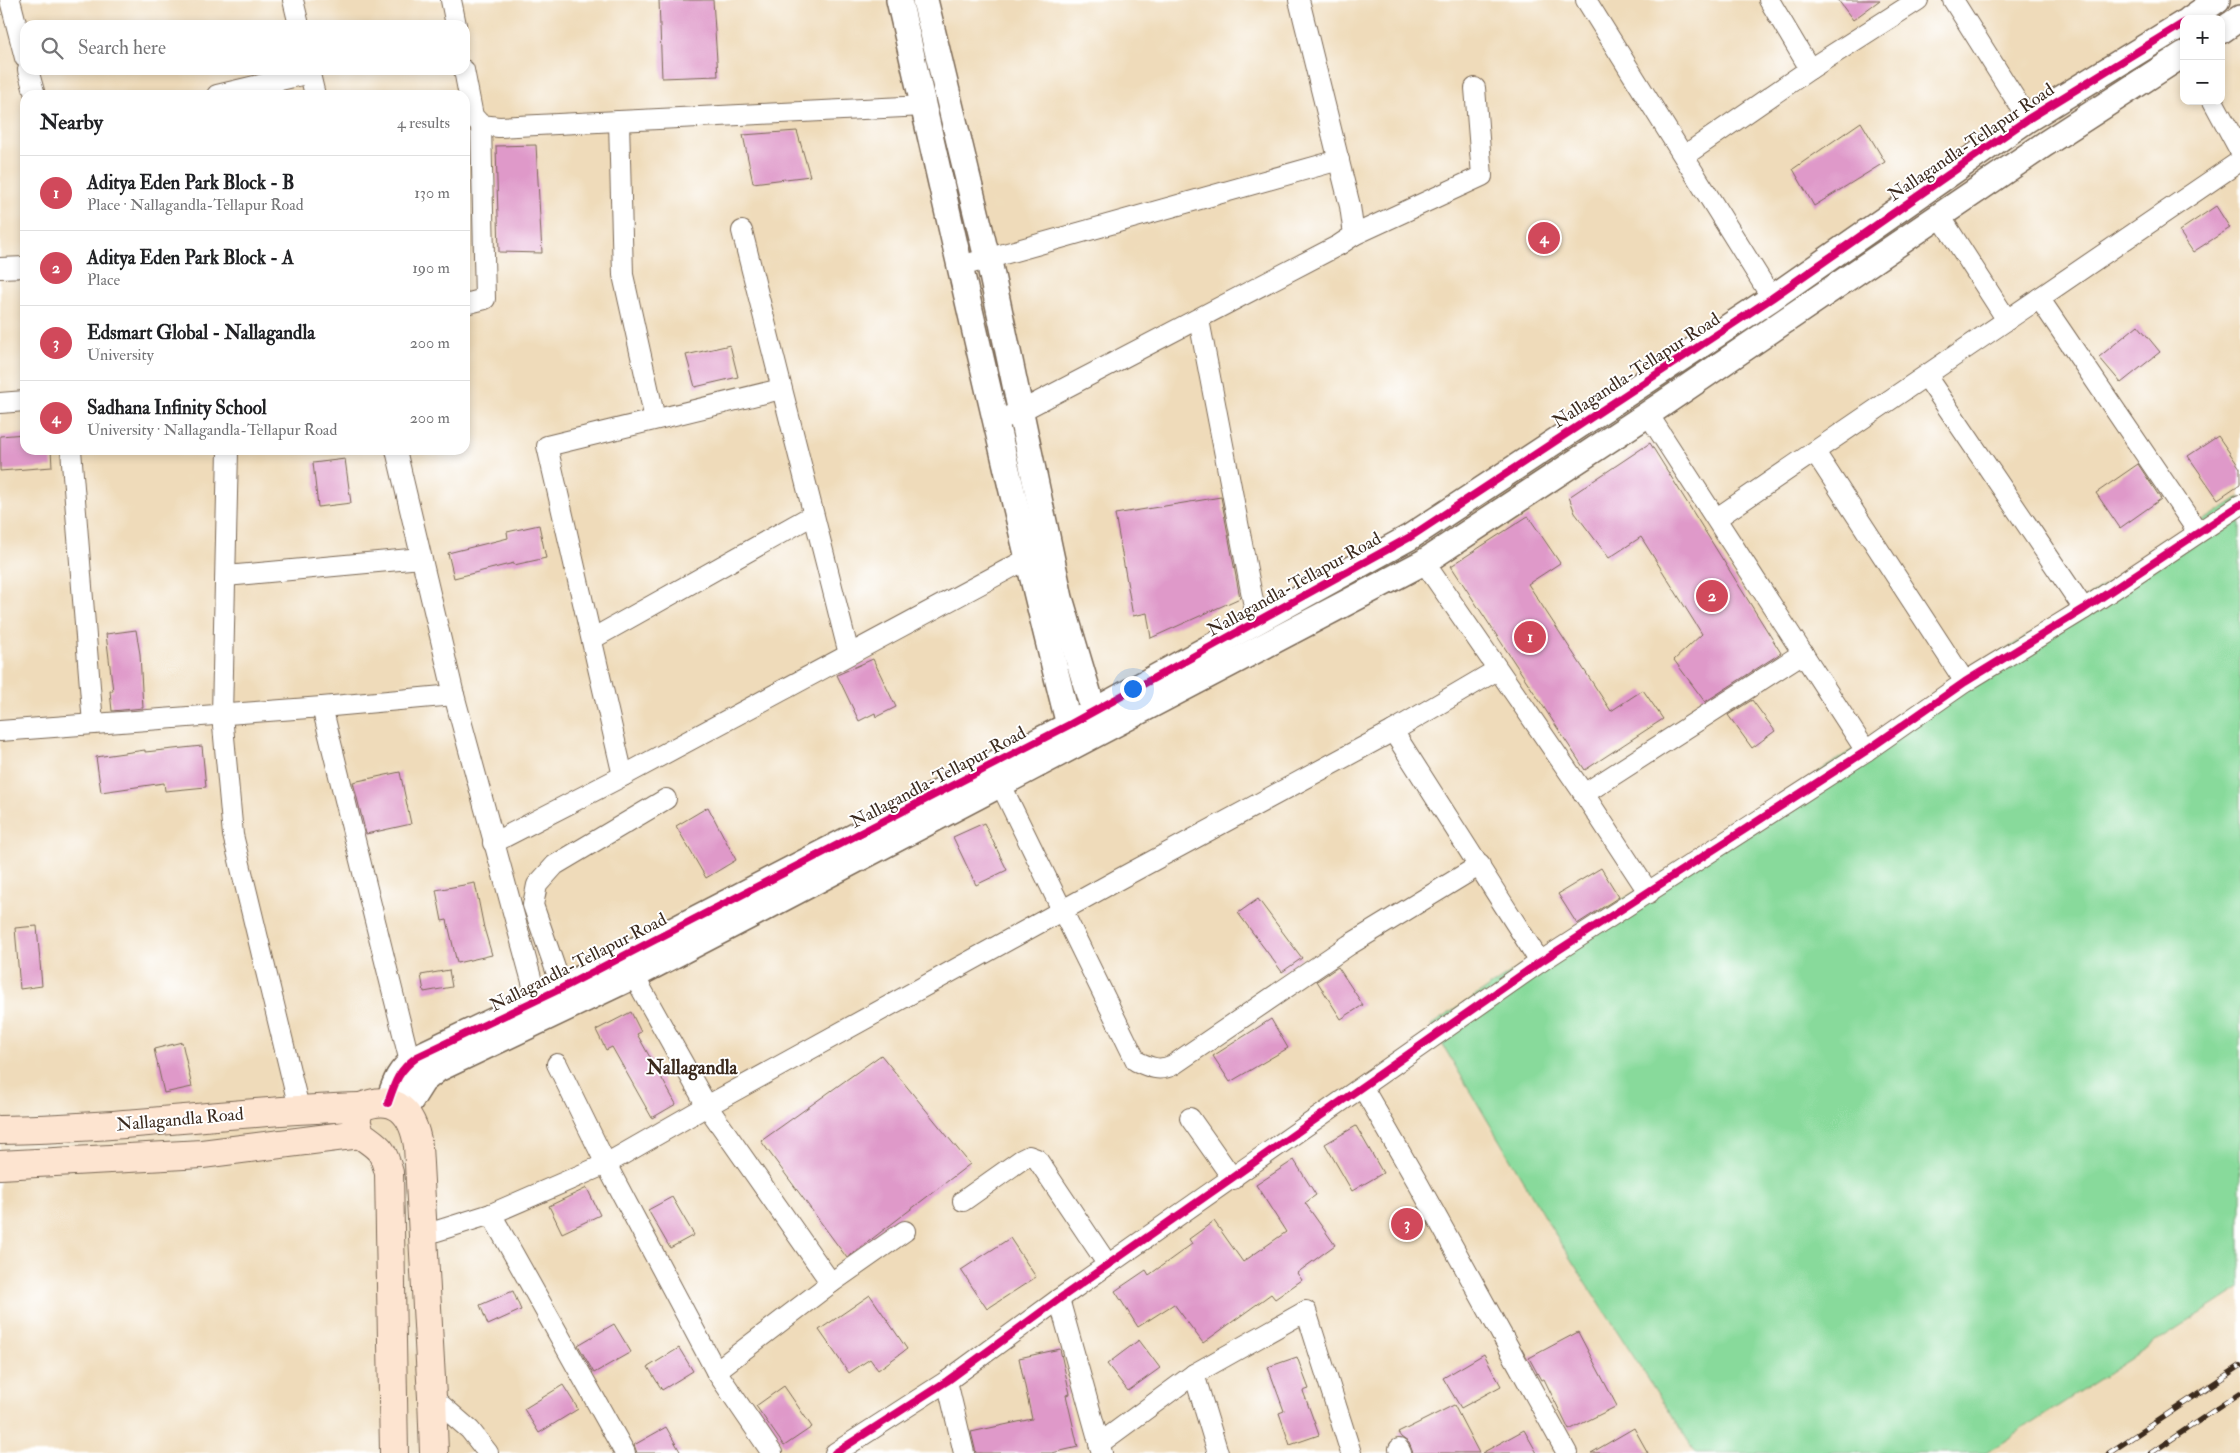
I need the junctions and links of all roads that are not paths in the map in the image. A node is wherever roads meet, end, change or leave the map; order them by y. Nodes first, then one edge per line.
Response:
1 (10, 0) edge
2 (293, 0) edge
3 (451, 0) edge
4 (899, 0) edge
5 (925, 0) edge
6 (1299, 0) edge
7 (1586, 0) edge
8 (1769, 0) edge
9 (1918, 0) edge
10 (1953, 0) edge
11 (2218, 0) edge
12 (2200, 15) edge
13 (2240, 18) edge
14 (298, 20) edge
15 (455, 20) edge
16 (2225, 28) edge
17 (2180, 31) edge
18 (20, 39) edge
19 (2180, 57) edge
20 (1810, 68) junction
21 (29, 75) edge
22 (294, 75) edge
23 (311, 75) edge
24 (465, 75) edge
25 (1475, 88) dead end
26 (34, 90) edge
27 (236, 90) edge
28 (314, 90) edge
29 (468, 90) edge
30 (470, 101) edge
31 (2215, 105) edge
32 (924, 106) junction
33 (2028, 119) junction
34 (619, 121) junction
35 (481, 125) junction
36 (2240, 151) edge
37 (1684, 156) junction
38 (1339, 160) junction
39 (2240, 161) edge
40 (1940, 216) junction
41 (742, 231) dead end
42 (1354, 235) junction
43 (986, 258) junction
44 (962, 266) junction
45 (20, 267) edge
46 (0, 268) edge
47 (1772, 298) junction
48 (2039, 298) junction
49 (470, 303) edge
50 (1198, 320) junction
51 (2008, 320) junction
52 (1926, 376) junction
53 (781, 389) junction
54 (20, 401) edge
55 (0, 403) edge
56 (1021, 411) junction
57 (1648, 414) junction
58 (655, 420) junction
59 (995, 422) junction
60 (1815, 452) junction
61 (71, 455) edge
62 (228, 455) edge
63 (397, 455) edge
64 (2240, 505) edge
65 (813, 515) junction
66 (1717, 518) junction
67 (2198, 532) junction
68 (421, 558) junction
69 (1027, 559) junction
70 (1424, 562) junction
71 (226, 576) junction
72 (2084, 609) junction
73 (1257, 622) junction
74 (592, 639) junction
75 (1803, 653) junction
76 (849, 654) junction
77 (1497, 670) junction
78 (1965, 682) junction
79 (454, 694) junction
80 (322, 707) junction
81 (1094, 712) junction
82 (222, 715) junction
83 (93, 724) junction
84 (1069, 725) junction
85 (0, 731) edge
86 (1393, 731) junction
87 (1866, 752) junction
88 (624, 776) junction
89 (1000, 785) junction
90 (1584, 794) junction
91 (666, 799) dead end
92 (494, 842) junction
93 (1480, 864) junction
94 (1649, 893) junction
95 (755, 901) junction
96 (1061, 912) junction
97 (1540, 962) junction
98 (634, 976) junction
99 (562, 988) junction
100 (537, 1000) junction
101 (410, 1062) junction
102 (557, 1064) dead end
103 (1363, 1088) junction
104 (707, 1106) junction
105 (360, 1107) junction
106 (396, 1107) junction
107 (299, 1108) junction
108 (1190, 1118) dead end
109 (0, 1130) edge
110 (360, 1134) junction
111 (606, 1164) junction
112 (0, 1165) edge
113 (1233, 1178) junction
114 (963, 1201) dead end
115 (491, 1214) junction
116 (905, 1231) dead end
117 (424, 1235) junction
118 (1108, 1266) junction
119 (830, 1283) junction
120 (1059, 1299) junction
121 (716, 1371) junction
122 (1194, 1374) junction
123 (947, 1381) junction
124 (432, 1397) junction
125 (1100, 1448) edge
126 (394, 1453) edge
127 (434, 1453) edge
128 (488, 1453) edge
129 (625, 1453) edge
130 (772, 1453) edge
131 (835, 1453) edge
132 (964, 1453) edge
133 (1218, 1453) edge
134 (1351, 1453) edge
135 (1567, 1453) edge

1 - 18 street
2 - 14 street
3 - 15 street
4 - 32 street
5 - 43 street
6 - 38 street
7 - 37 street
8 - 20 street
9 - 20 street
10 - 33 street
11 - 12 street, Nallagandla-Tellapur Road
13 - 16 street
17 - 33 street, Nallagandla-Tellapur Road
19 - 40 street, Nallagandla-Tellapur Road
20 - 37 street
21 - 26 street
22 - 27 street
23 - 28 street
24 - 29 street
25 - 42 street
30 - 35 street
31 - 36 street
32 - 34 street
32 - 44 street
33 - 47 street, Nallagandla-Tellapur Road
34 - 35 street
34 - 58 street
35 - 49 street
37 - 47 street
38 - 42 street
38 - 43 street
39 - 48 street
40 - 51 street
40 - 57 street, Nallagandla-Tellapur Road
41 - 53 street
42 - 50 street
43 - 44 street
43 - 56 street
44 - 59 street
45 - 46 street
47 - 73 street, Nallagandla-Tellapur Road
48 - 51 street
48 - 67 street
50 - 56 street
50 - 73 street
51 - 52 street
52 - 60 street
52 - 72 street
53 - 58 street
53 - 65 street
54 - 55 street
56 - 59 street
56 - 81 street
57 - 66 street
57 - 70 street, Nallagandla-Tellapur Road
58 - 74 street
59 - 69 street
60 - 66 street
60 - 78 street
61 - 83 street
62 - 71 street
63 - 68 street
64 - 67 street
65 - 74 street
65 - 76 street
66 - 75 street
67 - 72 street
68 - 71 street
68 - 79 street
69 - 76 street
69 - 84 street
70 - 77 street
70 - 89 street, Nallagandla-Tellapur Road
71 - 82 street
72 - 78 street
73 - 81 street, Nallagandla-Tellapur Road
74 - 88 street
75 - 87 street
75 - 90 street
76 - 88 street
77 - 86 street
77 - 90 street
78 - 87 street
79 - 80 street
79 - 92 street
80 - 82 street
80 - 101 street
81 - 84 street, Nallagandla-Tellapur Road
82 - 83 street
82 - 107 street
83 - 85 street
84 - 95 street, Nallagandla-Tellapur Road
86 - 93 street
86 - 96 street
87 - 94 street
88 - 92 street
89 - 95 street, Nallagandla-Tellapur Road
89 - 96 street
90 - 94 street
91 - 99 street
92 - 100 street
93 - 96 street
93 - 97 street
94 - 97 street
95 - 98 street, Nallagandla-Tellapur Road
95 - 99 street, Nallagandla-Tellapur Road
96 - 104 street
97 - 103 street
98 - 104 street
98 - 106 street, Nallagandla-Tellapur Road
99 - 100 street, Nallagandla-Tellapur Road
100 - 101 street, Nallagandla-Tellapur Road
101 - 106 street, Nallagandla-Tellapur Road
102 - 111 street
103 - 113 street
103 - 135 street
104 - 111 street
104 - 119 street
105 - 106 main road, Nallagandla Road
105 - 107 main road, Nallagandla Road
105 - 110 main road
106 - 117 main road
107 - 109 main road, Nallagandla Road
108 - 113 street
110 - 112 main road, Nallagandla Road
110 - 126 main road
111 - 115 street
111 - 121 street
113 - 118 street
114 - 118 street
115 - 117 street
115 - 129 street
116 - 119 street
117 - 124 main road
118 - 120 street
119 - 121 street
120 - 123 street
120 - 125 street
121 - 130 street
122 - 125 street
122 - 133 street
122 - 134 street
123 - 131 street
123 - 132 street
124 - 127 main road
124 - 128 street

